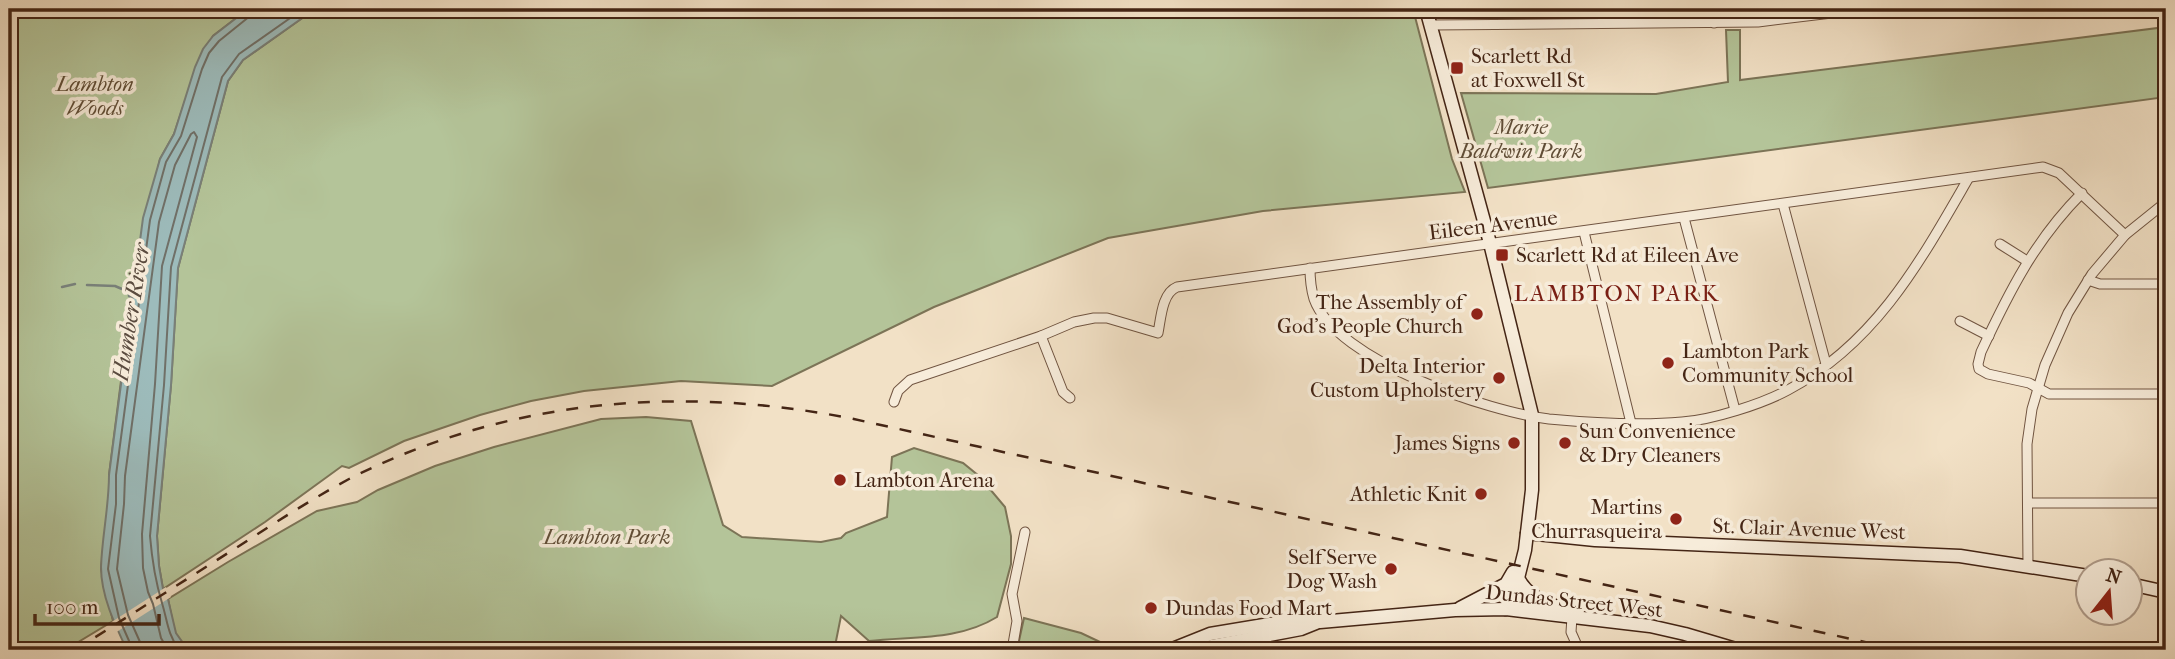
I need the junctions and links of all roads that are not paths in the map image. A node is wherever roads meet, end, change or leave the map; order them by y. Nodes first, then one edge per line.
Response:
1 (1426, 9) edge
2 (1714, 9) edge
3 (1866, 9) edge
4 (1827, 11) edge
5 (1714, 23) junction
6 (1431, 25) junction
7 (1968, 179) junction
8 (2082, 192) junction
9 (2166, 202) edge
10 (1783, 204) junction
11 (1684, 218) junction
12 (1584, 232) junction
13 (2125, 235) junction
14 (1490, 243) junction
15 (2000, 244) dead end
16 (2027, 261) junction
17 (1310, 268) junction
18 (2088, 280) junction
19 (2166, 284) edge
20 (1960, 321) dead end
21 (1041, 336) junction
22 (1989, 336) junction
23 (1826, 364) junction
24 (2038, 388) junction
25 (2166, 394) edge
26 (1070, 398) dead end
27 (894, 402) dead end
28 (1735, 410) junction
29 (1532, 415) junction
30 (1631, 423) junction
31 (2028, 503) junction
32 (2166, 503) edge
33 (1024, 533) dead end
34 (1527, 533) junction
35 (2028, 566) junction
36 (2074, 574) edge
37 (1518, 578) junction
38 (2144, 587) edge
39 (2166, 592) edge
40 (1506, 609) junction
41 (1455, 610) junction
42 (1572, 617) junction
43 (1587, 619) junction
44 (1260, 630) junction
45 (1012, 650) edge
46 (1170, 650) edge
47 (1191, 650) edge
48 (1264, 650) edge
49 (1579, 650) edge
50 (1739, 650) edge

1 - 6 main road
2 - 5 street
3 - 4 street
4 - 5 street
5 - 6 street
6 - 14 main road
7 - 8 street, Eileen Avenue
7 - 10 street, Eileen Avenue
7 - 23 street
8 - 13 street, Eileen Avenue
8 - 16 street
9 - 13 street
10 - 11 street, Eileen Avenue
10 - 23 street
11 - 12 street, Eileen Avenue
11 - 28 street
12 - 14 street, Eileen Avenue
12 - 30 street
13 - 18 street
14 - 17 street, Eileen Avenue
14 - 29 main road
15 - 16 street
16 - 22 street
17 - 21 street, Eileen Avenue
17 - 29 street
18 - 19 street
18 - 24 street
20 - 22 street
21 - 26 street
21 - 27 street, Eileen Avenue
22 - 24 street
23 - 28 street
24 - 25 street
24 - 31 street
28 - 30 street
29 - 30 street
29 - 34 main road
31 - 32 street
31 - 35 street
33 - 45 street
34 - 35 main road, St. Clair Avenue West
34 - 37 main road
34 - 41 main road
35 - 36 main road, St. Clair Avenue West
37 - 40 main road
37 - 43 main road
38 - 39 main road
40 - 41 main road, Dundas Street West
40 - 42 main road, Dundas Street West
41 - 44 main road, Dundas Street West
42 - 43 main road, Dundas Street West
42 - 49 street
43 - 50 main road, Dundas Street West
44 - 46 main road, Dundas Street West
44 - 47 main road, Dundas Street West
44 - 48 street

